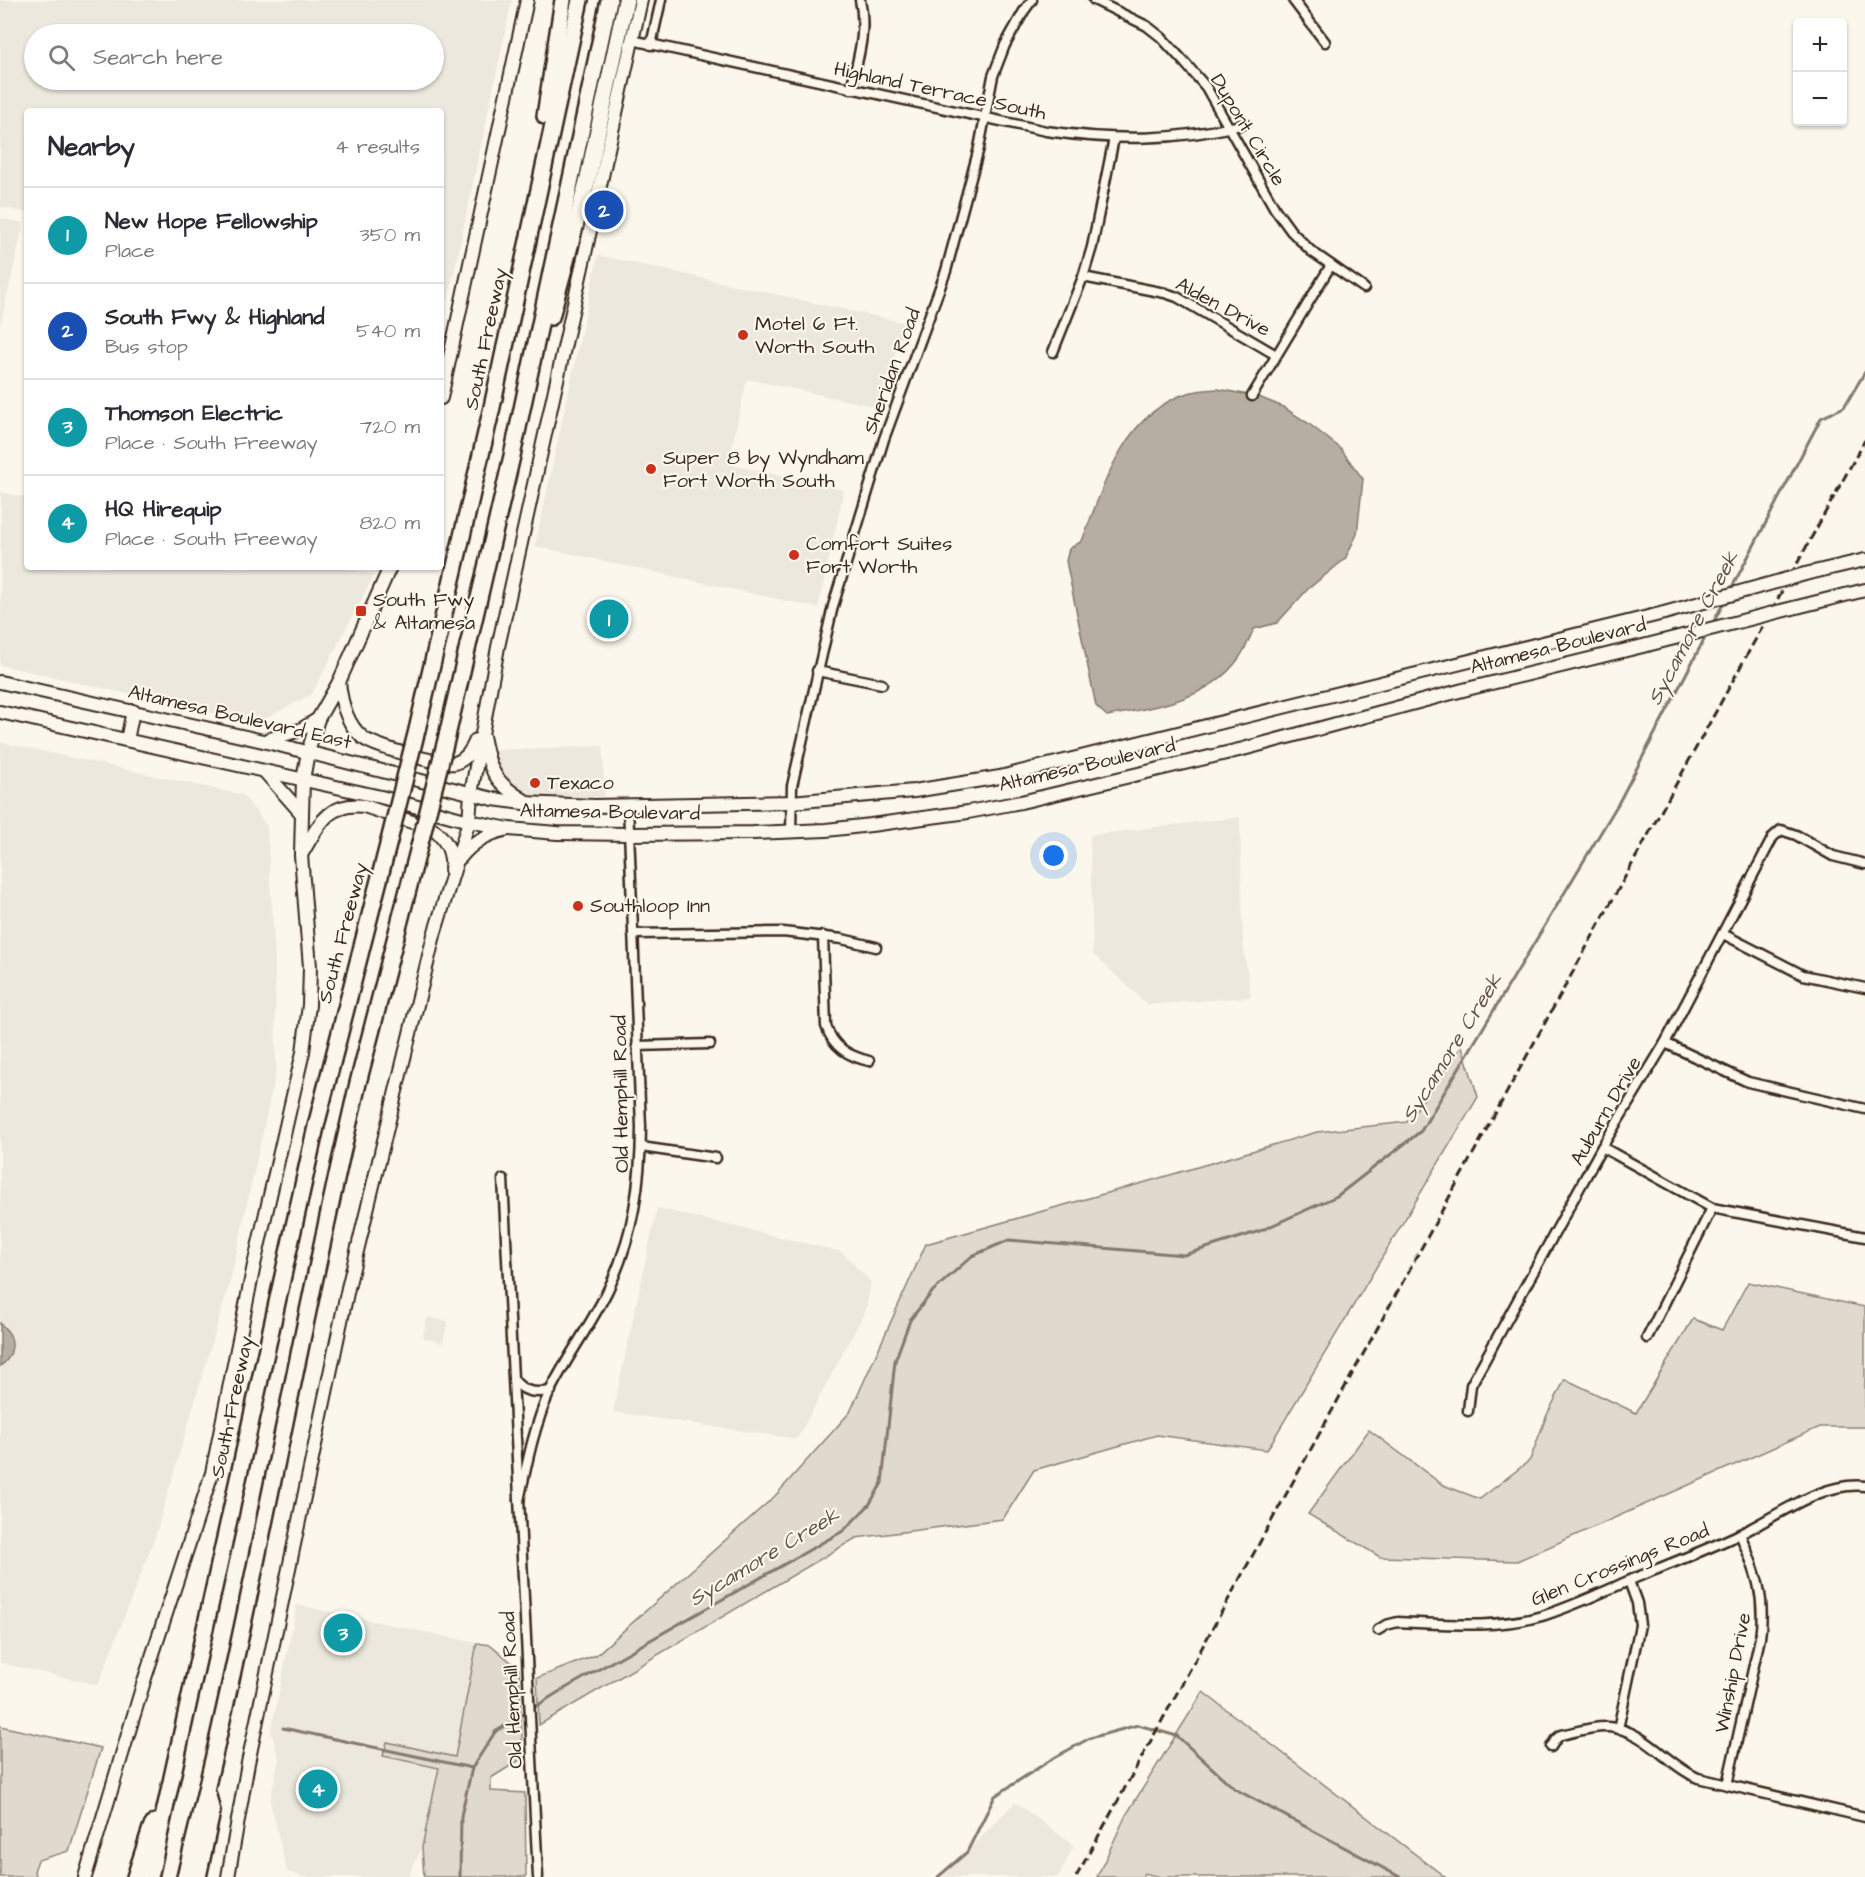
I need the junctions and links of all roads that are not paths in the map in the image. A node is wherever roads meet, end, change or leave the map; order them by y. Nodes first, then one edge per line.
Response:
1 (527, 0) edge
2 (563, 0) edge
3 (580, 0) edge
4 (609, 0) edge
5 (626, 0) edge
6 (641, 0) edge
7 (661, 0) edge
8 (860, 0) edge
9 (1032, 0) edge
10 (1094, 0) edge
11 (1293, 0) edge
12 (632, 40) junction
13 (1325, 42) dead end
14 (651, 45) junction
15 (851, 89) junction
16 (985, 117) junction
17 (1245, 124) dead end
18 (1230, 128) junction
19 (1114, 138) junction
20 (1331, 265) junction
21 (522, 273) junction
22 (1083, 277) junction
23 (1364, 288) dead end
24 (1053, 352) dead end
25 (1276, 355) junction
26 (444, 384) edge
27 (1252, 396) dead end
28 (512, 456) junction
29 (1865, 560) edge
30 (389, 570) edge
31 (1865, 590) edge
32 (817, 671) junction
33 (0, 682) edge
34 (339, 682) junction
35 (882, 684) dead end
36 (133, 711) junction
37 (0, 712) edge
38 (318, 719) junction
39 (482, 729) junction
40 (127, 740) junction
41 (263, 741) junction
42 (308, 752) junction
43 (265, 771) junction
44 (303, 780) junction
45 (471, 794) junction
46 (791, 802) junction
47 (529, 803) junction
48 (628, 806) junction
49 (302, 814) junction
50 (469, 821) junction
51 (509, 829) junction
52 (791, 831) junction
53 (628, 834) junction
54 (301, 855) junction
55 (458, 861) junction
56 (1865, 864) edge
57 (450, 886) junction
58 (633, 934) junction
59 (1723, 934) junction
60 (823, 936) junction
61 (876, 947) dead end
62 (1865, 988) edge
63 (1665, 1043) junction
64 (710, 1044) dead end
65 (637, 1046) junction
66 (869, 1061) dead end
67 (1865, 1109) edge
68 (1602, 1147) junction
69 (641, 1148) junction
70 (716, 1158) dead end
71 (503, 1179) dead end
72 (1712, 1208) junction
73 (1865, 1237) edge
74 (1647, 1338) dead end
75 (514, 1379) junction
76 (550, 1391) junction
77 (1468, 1412) dead end
78 (1865, 1486) edge
79 (519, 1501) junction
80 (1740, 1534) junction
81 (1629, 1581) junction
82 (1378, 1630) dead end
83 (1618, 1729) junction
84 (1551, 1747) dead end
85 (1727, 1785) junction
86 (207, 1791) junction
87 (165, 1807) junction
88 (1865, 1816) edge
89 (85, 1877) edge
90 (135, 1877) edge
91 (150, 1877) edge
92 (185, 1877) edge
93 (198, 1877) edge
94 (228, 1877) edge
95 (538, 1877) edge

1 - 26 main road, South Freeway
2 - 21 highway
3 - 21 highway, South Freeway
4 - 28 highway
5 - 28 highway
6 - 12 main road
7 - 14 street
8 - 15 street
9 - 16 street, Sheridan Road
10 - 18 street, Dupont Circle
11 - 13 street
12 - 14 street, Highland Terrace South
12 - 39 main road
14 - 15 street, Highland Terrace South
15 - 16 street, Highland Terrace South
16 - 19 street, Highland Terrace South
16 - 32 street, Sheridan Road
17 - 18 street, Highland Terrace South
18 - 19 street, Highland Terrace South
18 - 20 street, Dupont Circle
19 - 22 street
20 - 23 street, Dupont Circle
20 - 25 street
21 - 87 highway, South Freeway, bridge
22 - 24 street
22 - 25 street, Alden Drive
25 - 27 street
28 - 86 highway, bridge
29 - 46 main road, Altamesa Boulevard, bridge
30 - 34 main road, South Freeway
31 - 52 main road, Altamesa Boulevard, bridge
32 - 35 street
32 - 46 street, Sheridan Road
33 - 36 main road, Altamesa Boulevard East
34 - 38 main road, South Freeway
34 - 39 main road
36 - 40 main road
36 - 41 main road, Altamesa Boulevard East
37 - 40 main road
38 - 41 main road
38 - 42 main road, South Freeway
39 - 45 main road
39 - 47 main road
40 - 43 main road
41 - 42 main road, Altamesa Boulevard East
42 - 44 main road, South Freeway
42 - 45 main road, Altamesa Boulevard East
43 - 44 main road
43 - 49 main road
44 - 49 main road, South Freeway
44 - 50 main road, Altamesa Boulevard
45 - 47 main road, Altamesa Boulevard
45 - 50 main road
46 - 48 main road, Altamesa Boulevard
46 - 52 street, Sheridan Road
47 - 48 main road, Altamesa Boulevard
48 - 53 street, Old Hemphill Road
49 - 54 main road, South Freeway
50 - 51 main road, Altamesa Boulevard
50 - 55 main road
51 - 53 main road, Altamesa Boulevard
51 - 55 main road
52 - 53 main road, Altamesa Boulevard
53 - 58 street, Old Hemphill Road
54 - 57 main road
54 - 89 main road, South Freeway
55 - 57 main road
56 - 59 street, Auburn Drive
57 - 94 main road
58 - 60 street
58 - 65 street, Old Hemphill Road
59 - 62 street
59 - 63 street, Auburn Drive
60 - 61 street
60 - 66 street
63 - 67 street
63 - 68 street, Auburn Drive
64 - 65 street
65 - 69 street, Old Hemphill Road
68 - 72 street
68 - 77 street, Auburn Drive
69 - 70 street
69 - 76 street, Old Hemphill Road
71 - 75 street, Old Hemphill Road
72 - 73 street
72 - 74 street
75 - 76 street
75 - 79 street, Old Hemphill Road
76 - 79 street, Old Hemphill Road
78 - 80 street, Glen Crossings Road
79 - 95 street, Old Hemphill Road
80 - 81 street, Glen Crossings Road
80 - 85 street, Winship Drive
81 - 82 street, Glen Crossings Road
81 - 83 street
83 - 84 street
83 - 85 street
85 - 88 street
86 - 92 highway
86 - 93 highway
87 - 90 highway
87 - 91 highway, South Freeway

